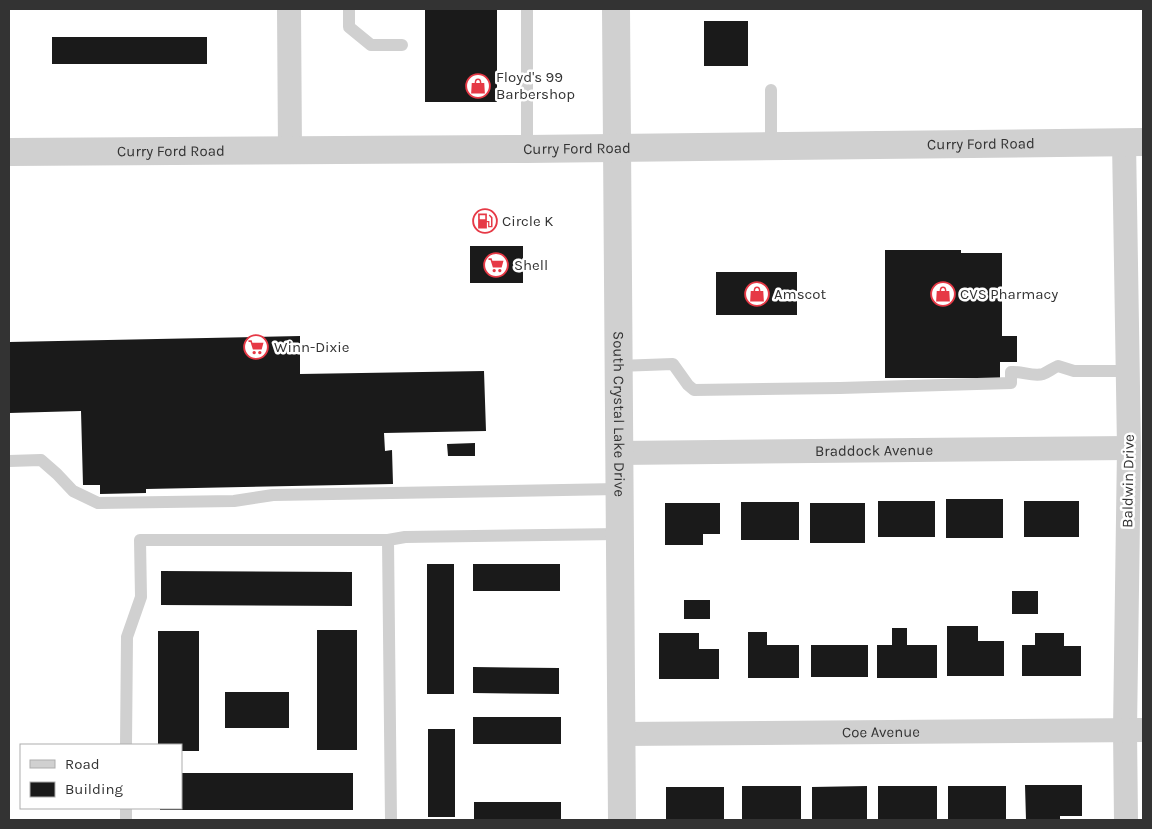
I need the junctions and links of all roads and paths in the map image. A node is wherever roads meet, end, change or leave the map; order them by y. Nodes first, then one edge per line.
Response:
1 (289, 9) edge
2 (349, 9) edge
3 (527, 9) edge
4 (616, 9) edge
5 (402, 45) dead end
6 (771, 90) dead end
7 (1133, 142) edge
8 (771, 146) junction
9 (617, 148) junction
10 (527, 149) junction
11 (290, 151) junction
12 (9, 152) edge
13 (618, 366) junction
14 (1128, 372) junction
15 (1129, 448) junction
16 (618, 453) junction
17 (9, 461) edge
18 (618, 489) junction
19 (619, 534) junction
20 (388, 540) junction
21 (1134, 730) edge
22 (620, 734) junction
23 (126, 744) edge
24 (391, 820) edge
25 (622, 820) edge
26 (1126, 820) edge

1 - 11 street
2 - 5 lane
3 - 10 lane
4 - 9 street, South Crystal Lake Drive
6 - 8 lane
7 - 8 street, Curry Ford Road
7 - 14 street, Baldwin Drive
8 - 9 street, Curry Ford Road
9 - 10 street, Curry Ford Road
9 - 13 street, South Crystal Lake Drive
10 - 11 street, Curry Ford Road
11 - 12 street, Curry Ford Road
13 - 14 lane
13 - 16 street, South Crystal Lake Drive
14 - 15 street, Baldwin Drive
15 - 16 street, Braddock Avenue
15 - 21 street, Baldwin Drive
16 - 18 street, South Crystal Lake Drive
17 - 18 lane
18 - 19 street, South Crystal Lake Drive
19 - 20 lane
19 - 22 street, South Crystal Lake Drive
20 - 23 lane
20 - 24 lane
21 - 22 street, Coe Avenue
21 - 26 street, Baldwin Drive
22 - 25 street, South Crystal Lake Drive

